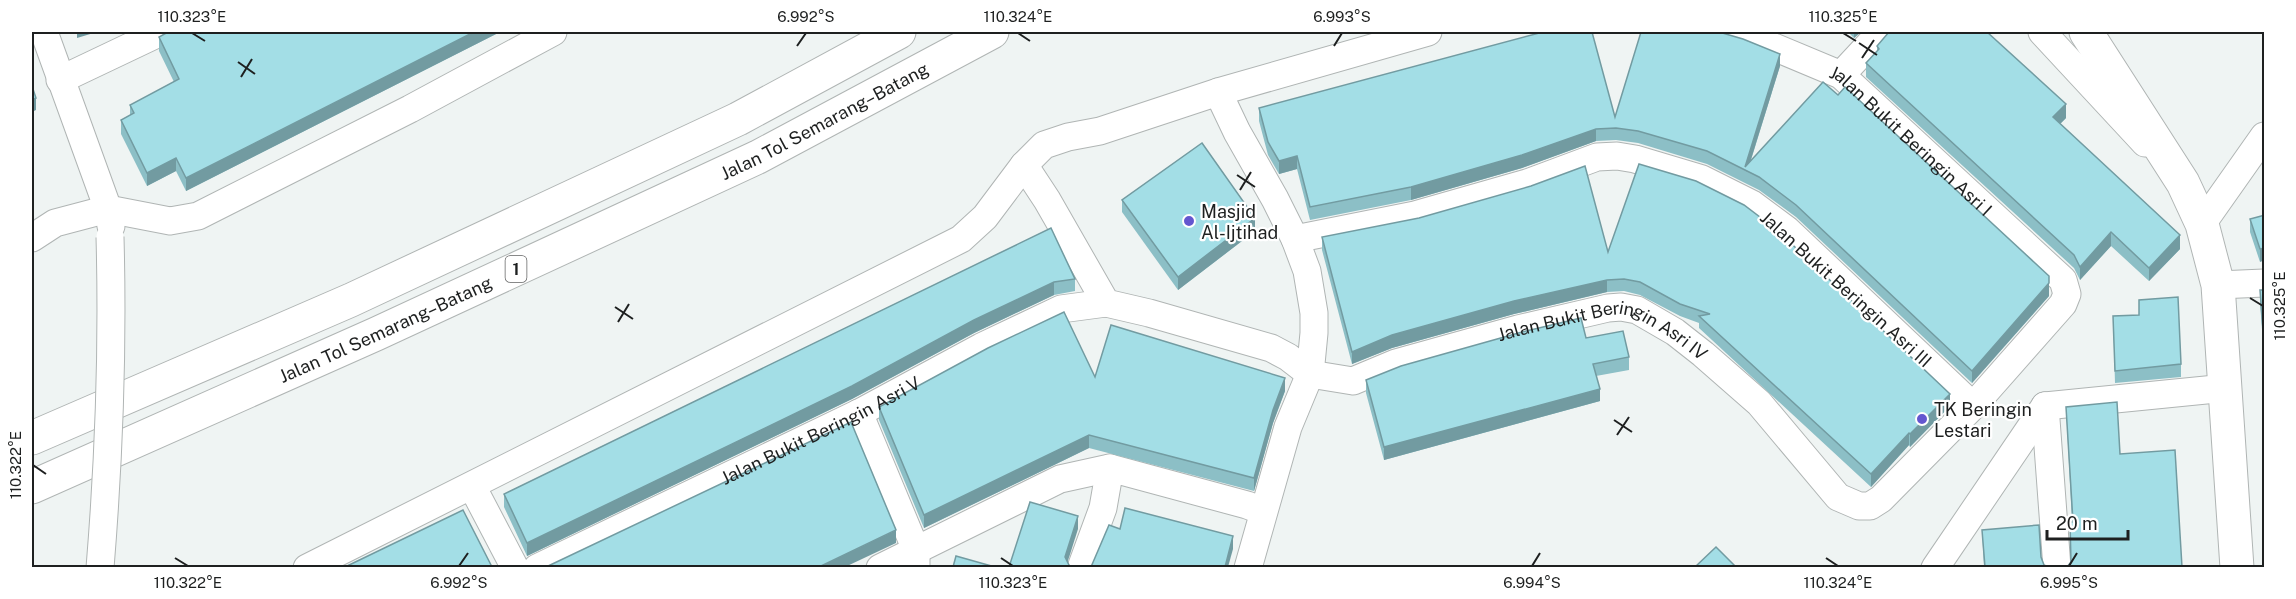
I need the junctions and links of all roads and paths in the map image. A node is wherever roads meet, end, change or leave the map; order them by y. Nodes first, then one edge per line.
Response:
1 (44, 32) edge
2 (161, 32) edge
3 (553, 32) edge
4 (899, 32) edge
5 (992, 32) edge
6 (1428, 32) edge
7 (1738, 32) edge
8 (1881, 32) edge
9 (2042, 32) edge
10 (2086, 32) edge
11 (1778, 40) edge
12 (1841, 75) junction
13 (60, 80) junction
14 (1218, 92) junction
15 (2265, 136) edge
16 (1024, 165) junction
17 (2183, 183) junction
18 (108, 209) junction
19 (2202, 224) junction
20 (32, 238) edge
21 (1295, 239) junction
22 (2265, 283) edge
23 (2218, 285) junction
24 (1106, 303) junction
25 (1310, 374) junction
26 (2226, 388) junction
27 (1973, 406) junction
28 (2045, 406) junction
29 (859, 413) junction
30 (32, 438) edge
31 (1110, 468) junction
32 (472, 486) junction
33 (32, 487) edge
34 (1263, 511) junction
35 (916, 559) edge
36 (336, 561) edge
37 (100, 567) edge
38 (307, 567) edge
39 (515, 567) edge
40 (537, 567) edge
41 (880, 567) edge
42 (1081, 567) edge
43 (1248, 567) edge
44 (1935, 567) edge
45 (2057, 567) edge
46 (2237, 567) edge

1 - 13 street
2 - 13 street
3 - 18 street
4 - 30 main road, 1
5 - 33 main road, Jalan Tol Semarang–Batang / 1
6 - 14 street
7 - 11 street, Jalan Bukit Beringin Asri I
8 - 12 street
9 - 17 street
10 - 17 main road
11 - 12 street, Jalan Bukit Beringin Asri I
12 - 27 street, Jalan Bukit Beringin Asri I
13 - 18 street
14 - 16 street
14 - 21 street
15 - 19 street
16 - 24 street
16 - 32 street
17 - 19 main road
18 - 20 street
18 - 37 street, bridge
19 - 23 main road
21 - 25 street
21 - 27 street, Jalan Bukit Beringin Asri III
22 - 23 street
23 - 26 main road
24 - 25 street, Jalan Bukit Beringin Asri V
24 - 29 street, Jalan Bukit Beringin Asri V
25 - 27 street, Jalan Bukit Beringin Asri IV
25 - 34 street
26 - 28 street
26 - 46 main road
28 - 44 street
28 - 45 street
29 - 35 street
29 - 40 street, Jalan Bukit Beringin Asri V
31 - 34 street
31 - 35 street
31 - 42 street
32 - 36 street
32 - 39 street
34 - 43 street
35 - 41 street
36 - 38 street

